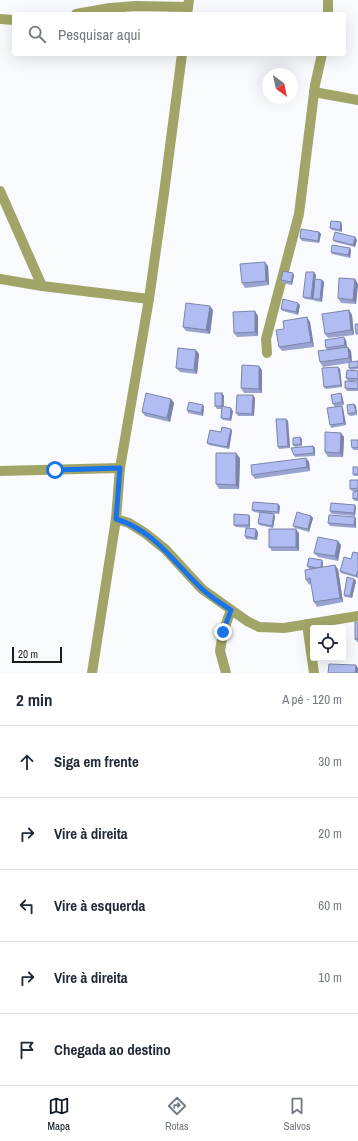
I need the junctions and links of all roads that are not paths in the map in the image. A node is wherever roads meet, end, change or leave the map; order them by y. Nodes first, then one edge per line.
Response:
1 (328, 0) edge
2 (188, 7) edge
3 (87, 12) edge
4 (328, 12) edge
5 (0, 19) edge
6 (12, 20) edge
7 (182, 56) edge
8 (322, 56) edge
9 (314, 92) junction
10 (358, 100) edge
11 (0, 191) edge
12 (0, 279) edge
13 (42, 286) junction
14 (149, 300) junction
15 (267, 353) dead end
16 (120, 468) junction
17 (0, 471) edge
18 (116, 519) junction
19 (231, 610) junction
20 (358, 616) edge
21 (307, 624) junction
22 (92, 673) edge
23 (226, 673) edge
24 (314, 673) edge

1 - 4 street
2 - 3 street
5 - 6 street
7 - 14 street
8 - 9 street
9 - 10 street
9 - 15 street
11 - 13 street
12 - 13 street
13 - 14 street
14 - 16 street
16 - 17 street
16 - 18 street
18 - 19 street
18 - 22 street
19 - 21 street
19 - 23 street
20 - 21 street
21 - 24 street

